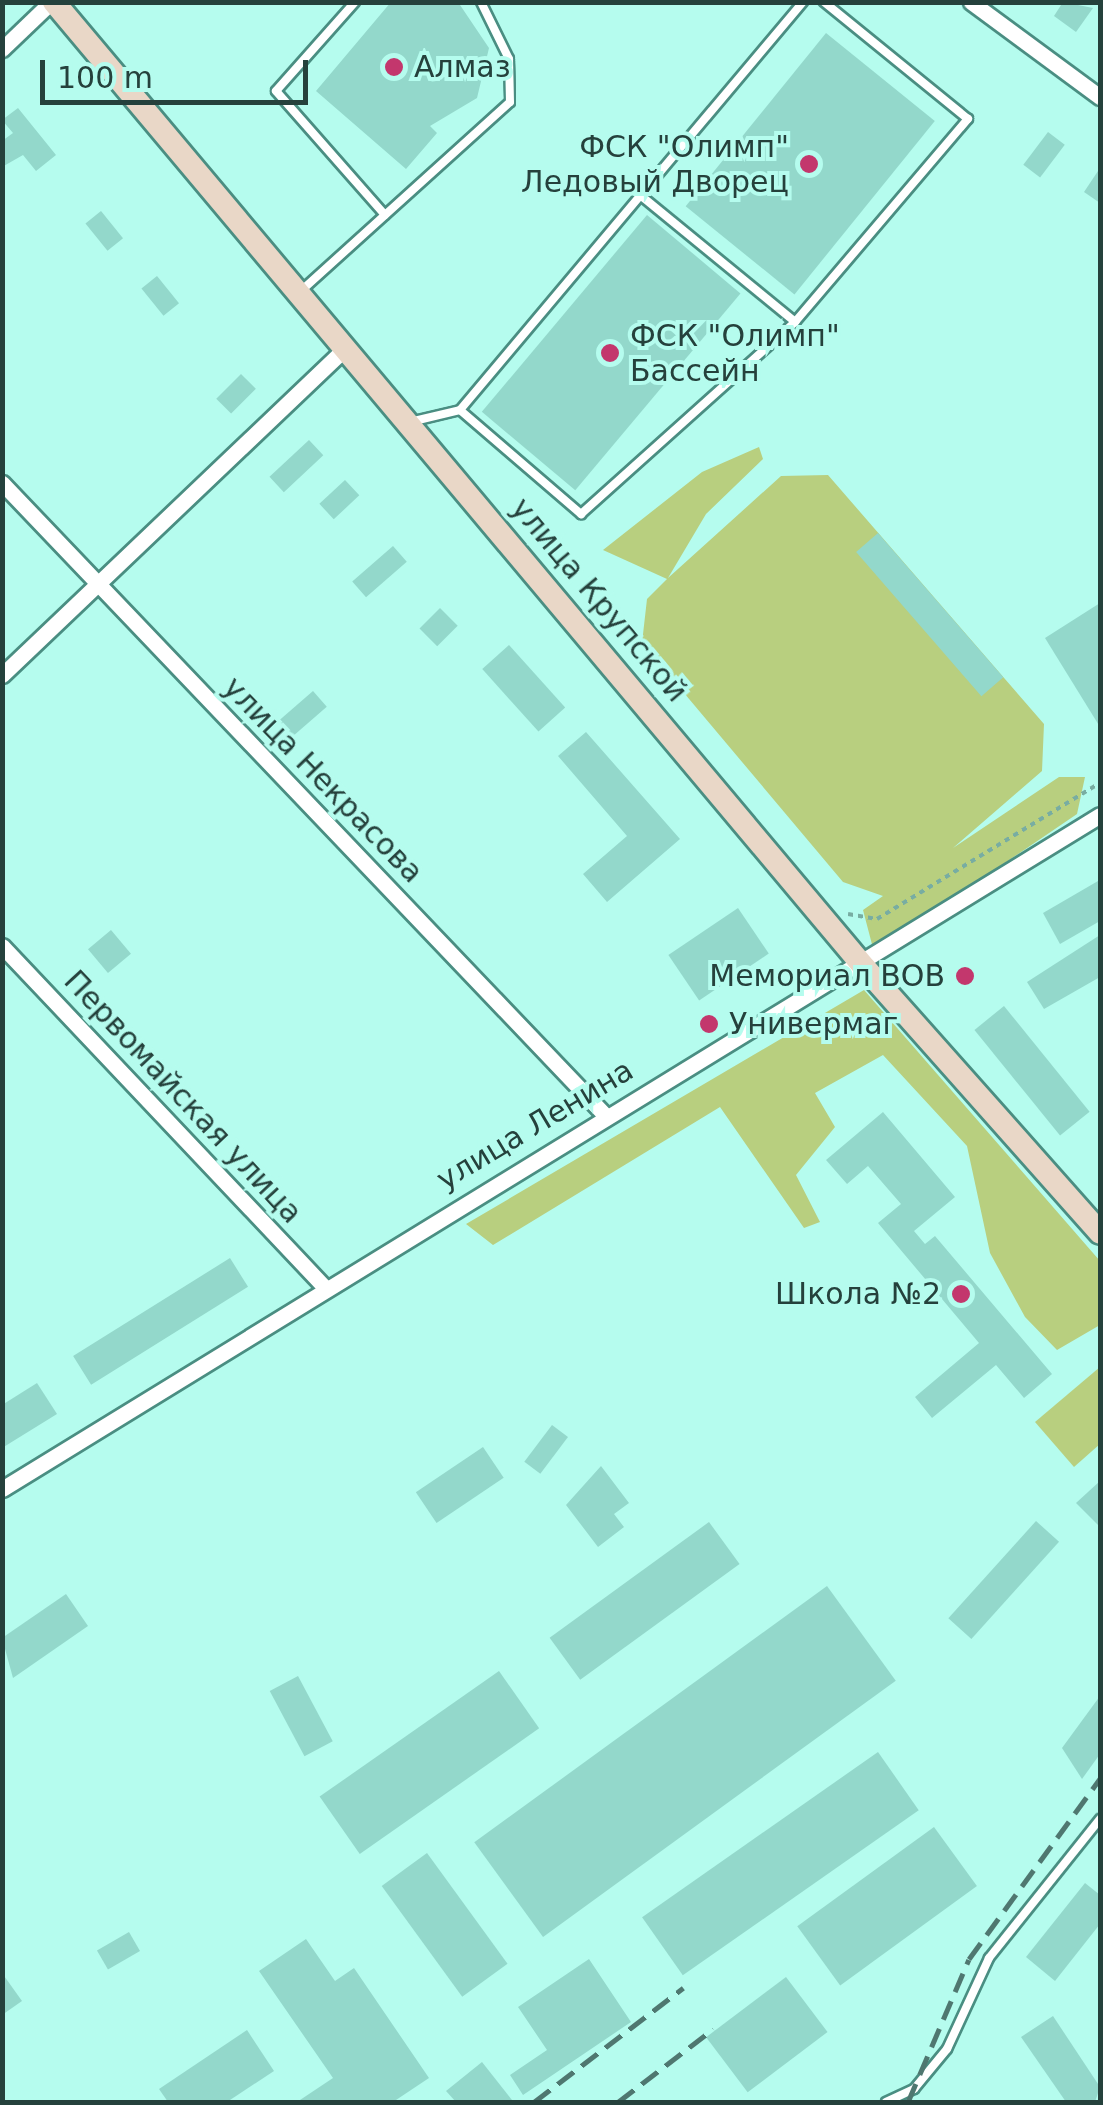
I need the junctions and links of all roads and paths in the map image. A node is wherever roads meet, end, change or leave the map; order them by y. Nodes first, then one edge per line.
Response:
1 (53, 2) edge
2 (355, 2) edge
3 (480, 2) edge
4 (803, 2) edge
5 (824, 2) edge
6 (971, 2) edge
7 (2, 49) edge
8 (1100, 97) edge
9 (640, 195) junction
10 (386, 215) junction
11 (298, 294) junction
12 (795, 322) junction
13 (347, 348) junction
14 (460, 410) junction
15 (413, 421) junction
16 (2, 484) edge
17 (100, 586) junction
18 (2, 675) edge
19 (1100, 783) edge
20 (1100, 815) edge
21 (834, 898) dead end
22 (2, 946) edge
23 (865, 968) junction
24 (604, 1114) junction
25 (1100, 1233) edge
26 (322, 1286) junction
27 (2, 1489) edge
28 (1100, 1819) edge
29 (886, 2102) edge

1 - 7 street
1 - 11 street, улица Крупской
2 - 10 lane
3 - 10 lane
4 - 9 lane
5 - 12 lane
6 - 8 street
9 - 12 lane
9 - 14 lane
10 - 11 lane
11 - 13 street, улица Крупской
12 - 14 lane
13 - 15 street, улица Крупской
13 - 17 street
14 - 15 lane
15 - 23 street, улица Крупской
16 - 17 street, улица Некрасова
17 - 18 street
17 - 24 street, улица Некрасова
19 - 21 path
20 - 23 street, улица Ленина
22 - 26 street, Первомайская улица
23 - 24 street, улица Ленина
23 - 25 street, улица Крупской
24 - 26 street, улица Ленина
26 - 27 street, улица Ленина
28 - 29 lane

